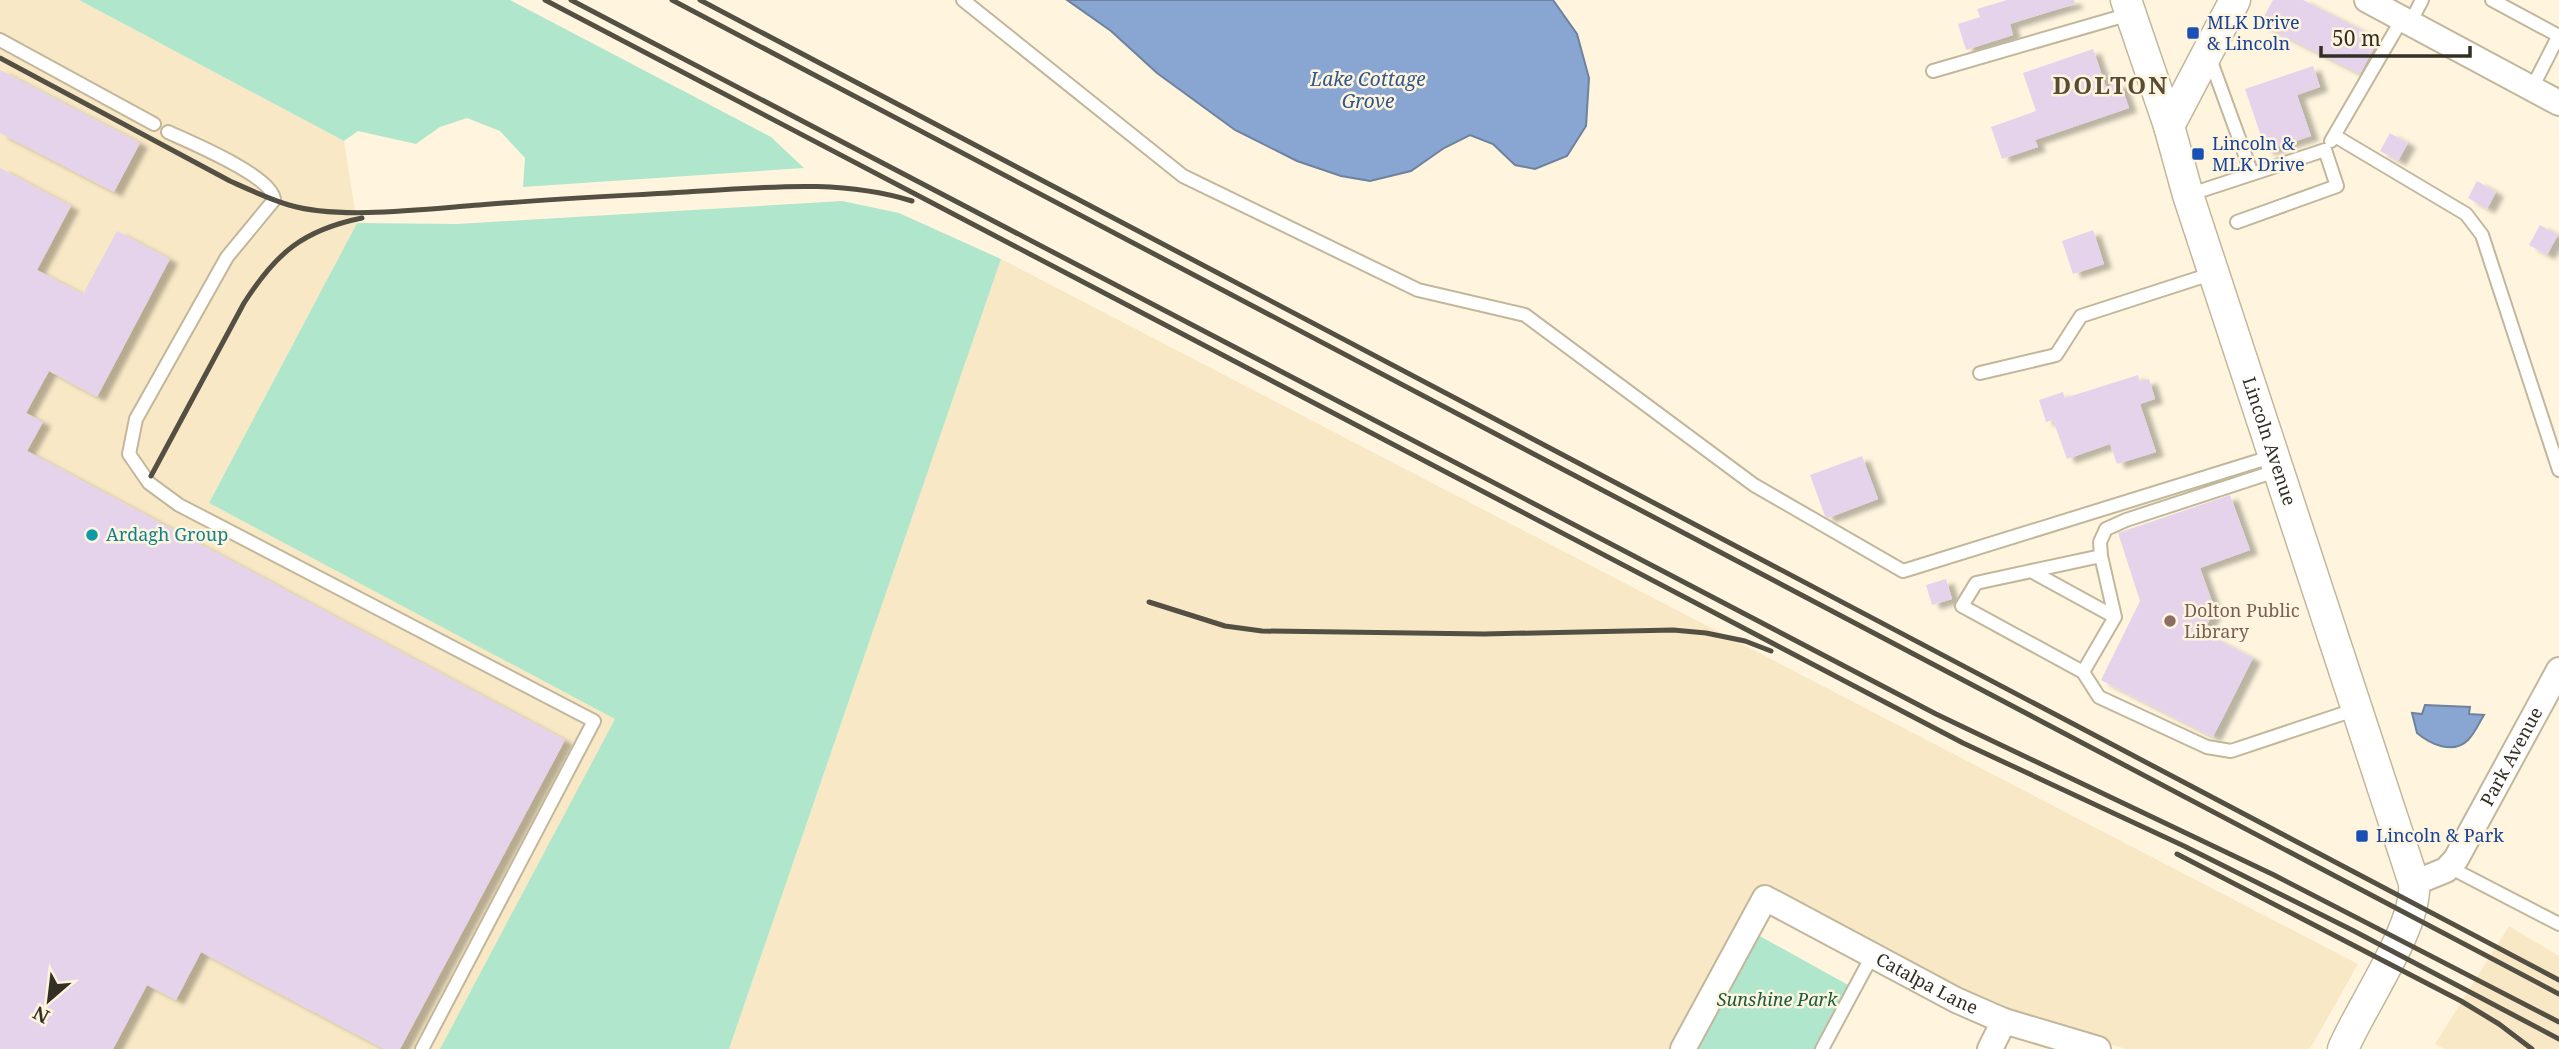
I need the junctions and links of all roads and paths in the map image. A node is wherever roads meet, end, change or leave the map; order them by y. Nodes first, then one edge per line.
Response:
1 (963, 0) edge
2 (2235, 0) edge
3 (2367, 0) edge
4 (2422, 0) edge
5 (2492, 0) edge
6 (2128, 7) edge
7 (2406, 21) junction
8 (2559, 36) edge
9 (0, 40) edge
10 (2208, 52) junction
11 (1933, 71) dead end
12 (2532, 88) junction
13 (2559, 103) edge
14 (154, 124) dead end
15 (2169, 126) junction
16 (169, 132) dead end
17 (2335, 136) junction
18 (2325, 150) junction
19 (2252, 174) junction
20 (2188, 195) junction
21 (2237, 222) dead end
22 (2214, 273) junction
23 (1980, 373) dead end
24 (2277, 463) junction
25 (2559, 470) edge
26 (2101, 556) junction
27 (2031, 571) junction
28 (2115, 617) junction
29 (2559, 670) edge
30 (2083, 673) junction
31 (2357, 709) junction
32 (2449, 867) junction
33 (2414, 883) junction
34 (2559, 924) edge
35 (1872, 956) junction
36 (2004, 1021) junction
37 (422, 1049) edge
38 (1683, 1049) edge
39 (1822, 1049) edge
40 (1990, 1049) edge
41 (2098, 1049) edge
42 (2343, 1049) edge

1 - 24 lane
2 - 10 street
3 - 7 street
4 - 7 lane
5 - 8 lane
6 - 11 lane
6 - 15 street, Lincoln Avenue
7 - 12 street
7 - 17 lane
8 - 12 lane
9 - 14 lane
10 - 15 street
10 - 19 lane
12 - 13 street
15 - 20 street, Lincoln Avenue
16 - 37 lane
17 - 18 lane
17 - 25 lane
18 - 19 lane
18 - 21 lane
19 - 20 lane
20 - 22 street, Lincoln Avenue
22 - 23 lane
22 - 24 street, Lincoln Avenue
24 - 26 lane
24 - 31 street, Lincoln Avenue
26 - 27 lane
26 - 28 lane
27 - 28 lane
27 - 30 lane
28 - 30 lane
29 - 32 street, Park Avenue
30 - 31 lane
31 - 33 street, Lincoln Avenue
32 - 33 street
32 - 34 lane
33 - 42 street
35 - 36 street, Catalpa Lane
35 - 38 street, Catalpa Lane
35 - 39 lane
36 - 40 street
36 - 41 street, Catalpa Lane

